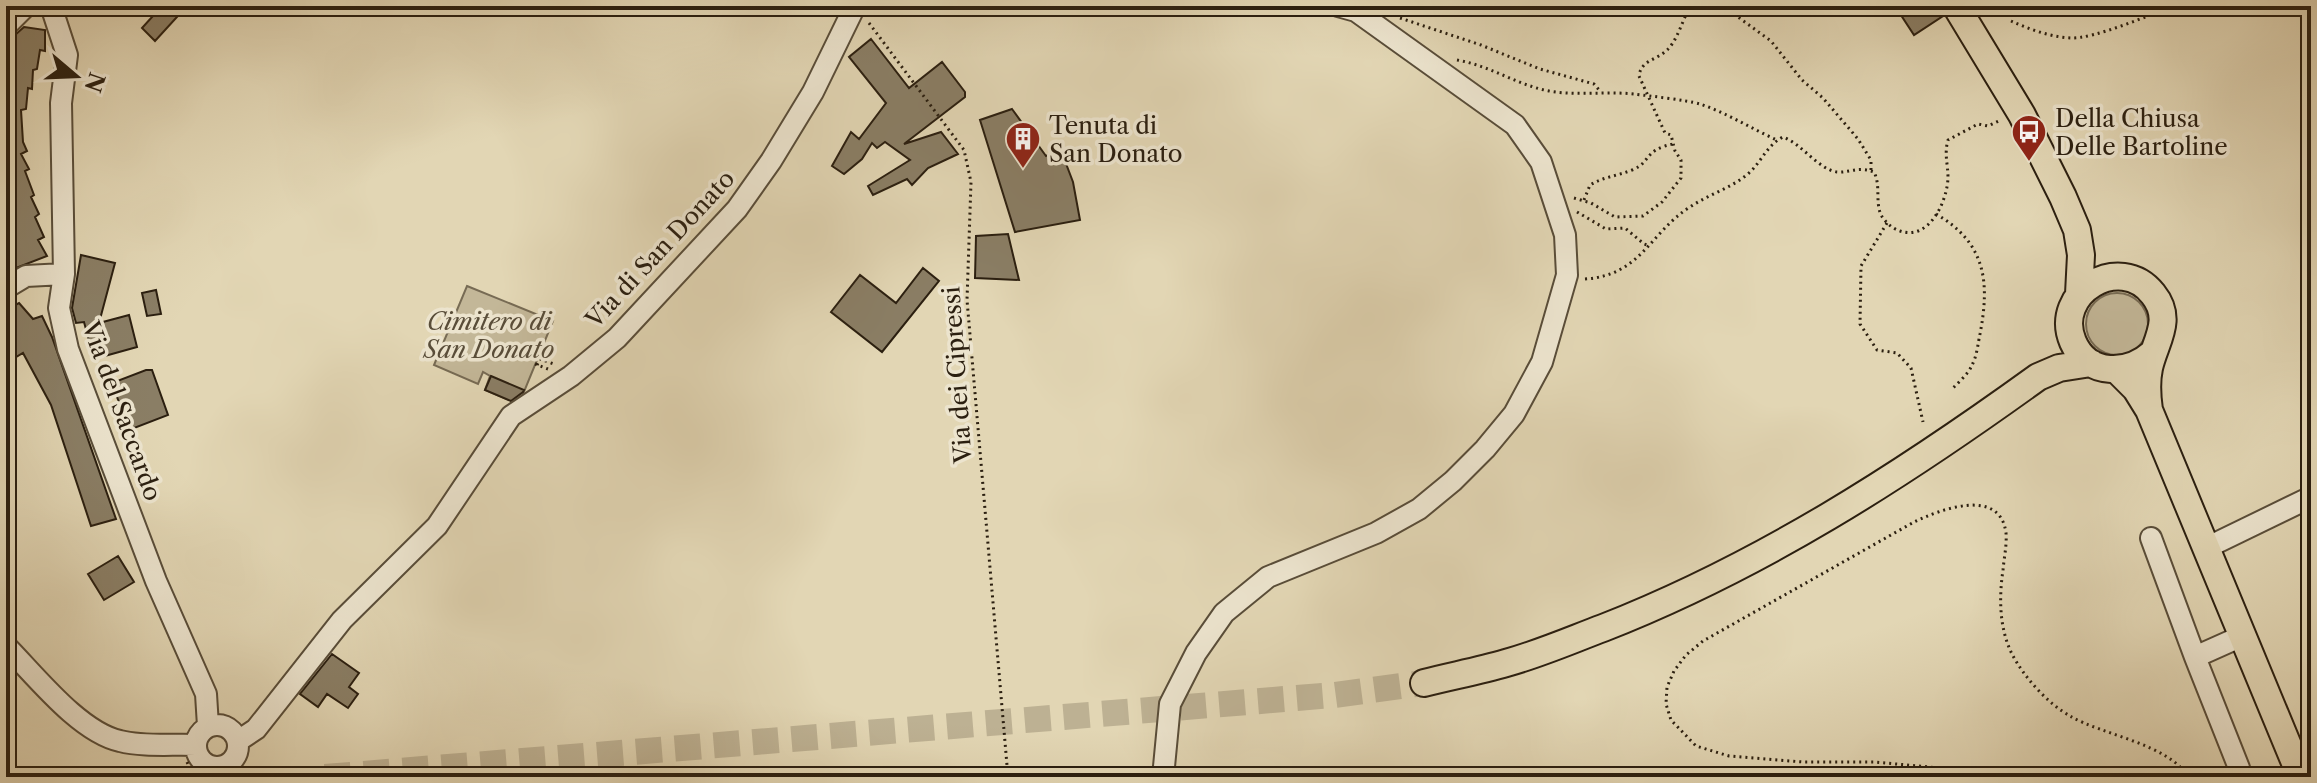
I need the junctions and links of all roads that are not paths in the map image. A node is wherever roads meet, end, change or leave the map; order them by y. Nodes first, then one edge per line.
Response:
1 (51, 6) edge
2 (1338, 6) edge
3 (1956, 6) edge
4 (860, 12) edge
5 (2077, 230) junction
6 (64, 274) junction
7 (2116, 276) junction
8 (8, 284) edge
9 (2079, 294) junction
10 (2069, 325) junction
11 (2153, 353) junction
12 (2091, 363) junction
13 (2118, 371) junction
14 (2038, 377) junction
15 (2149, 410) junction
16 (2311, 497) edge
17 (2151, 538) dead end
18 (2206, 548) junction
19 (2242, 636) junction
20 (6, 646) edge
21 (2195, 657) junction
22 (1424, 683) tunnel mouth
23 (208, 726) junction
24 (238, 741) junction
25 (196, 745) junction
26 (2239, 768) dead end
27 (214, 772) edge
28 (1163, 777) edge
29 (2301, 777) edge

1 - 6 street, Via del Saccardo
2 - 28 street
3 - 5 main road
4 - 24 street, Via di San Donato
5 - 7 main road
5 - 9 main road
6 - 8 street
6 - 23 street, Via del Saccardo
7 - 9 main road
7 - 11 main road
9 - 10 main road
10 - 12 main road
10 - 14 main road
11 - 13 main road
11 - 15 main road
12 - 13 main road
12 - 14 main road
13 - 15 main road
14 - 22 main road
15 - 18 main road
16 - 18 street
17 - 21 street
18 - 19 main road
19 - 21 street
19 - 29 main road
20 - 25 street
21 - 26 street
23 - 24 street
23 - 25 street
24 - 27 street
25 - 27 street

